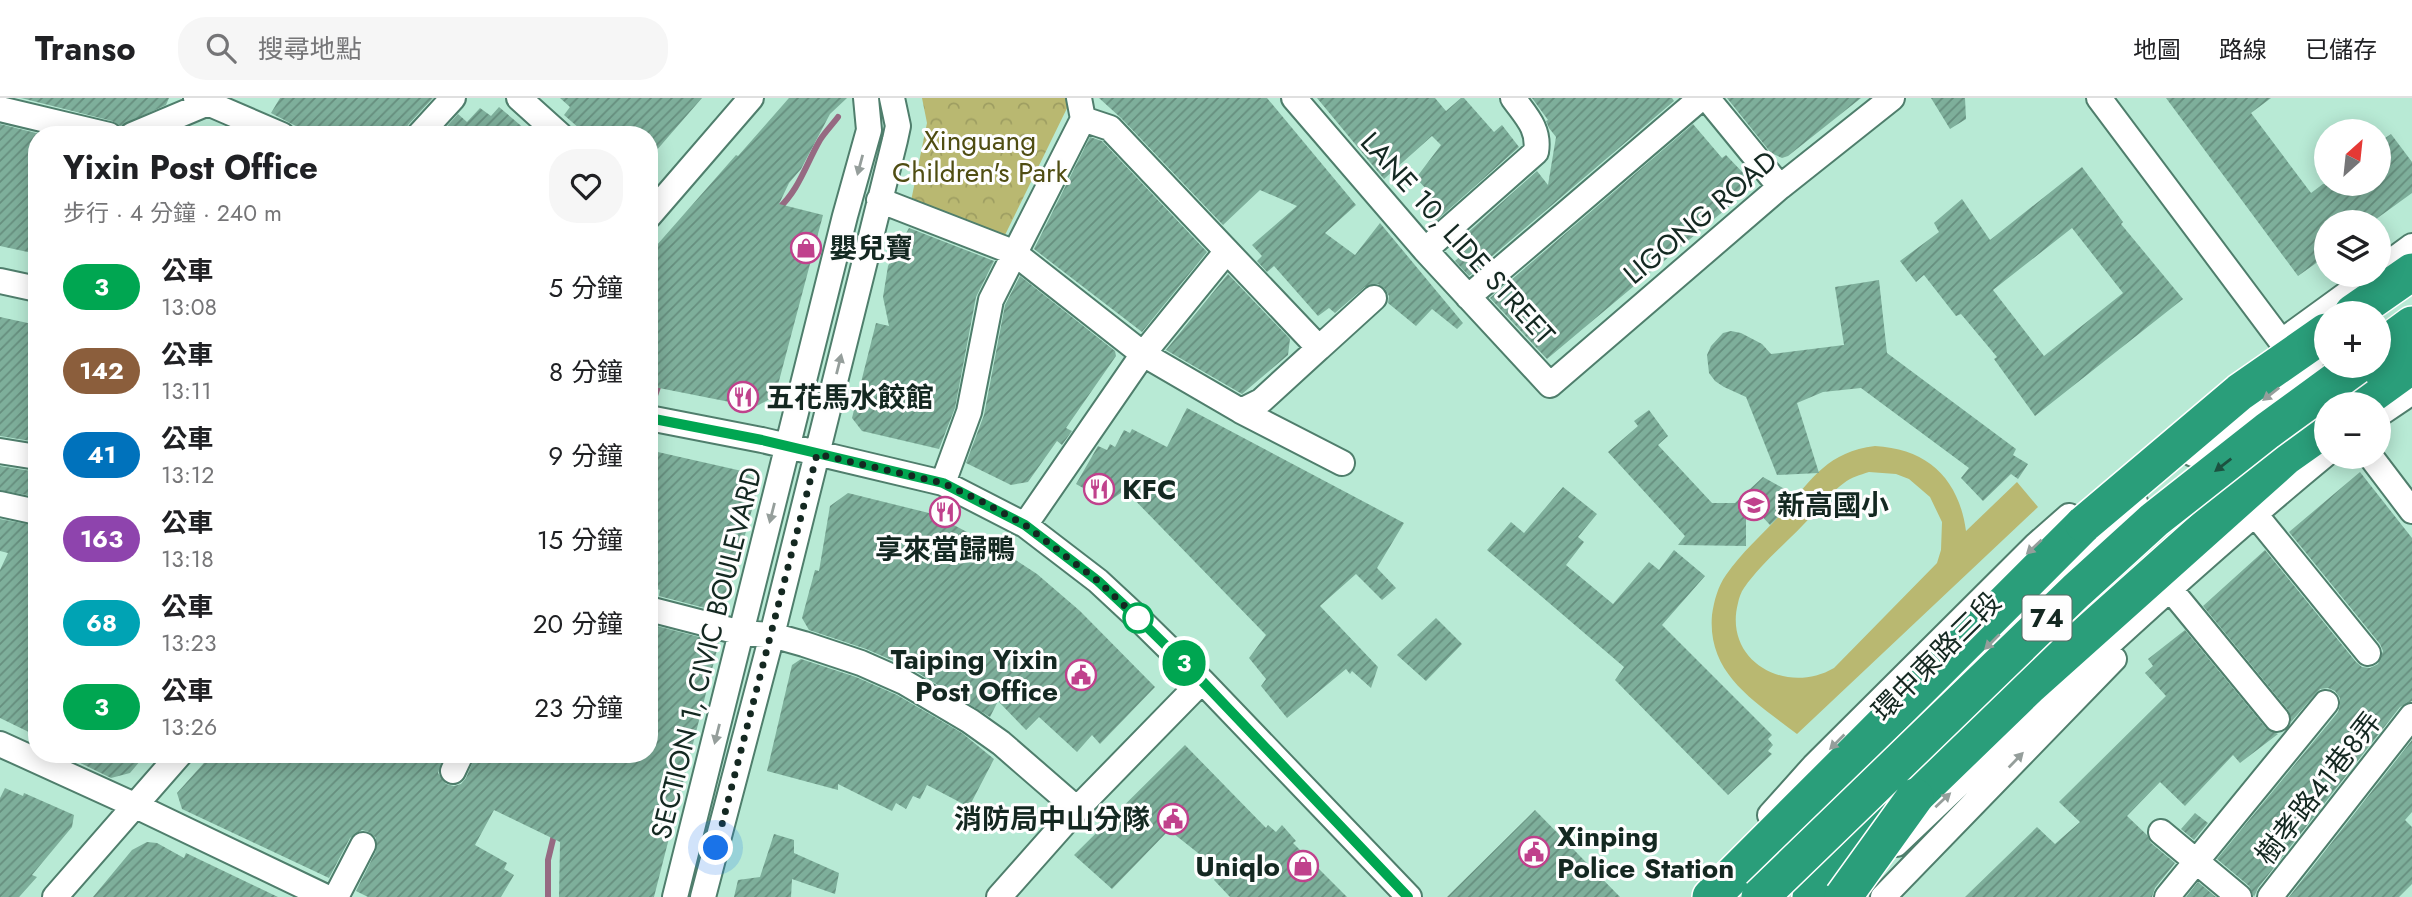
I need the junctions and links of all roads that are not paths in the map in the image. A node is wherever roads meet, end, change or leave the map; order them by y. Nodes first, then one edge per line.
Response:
1 (453, 98) edge
2 (519, 98) edge
3 (751, 98) edge
4 (866, 98) edge
5 (892, 98) edge
6 (1294, 98) edge
7 (1513, 98) edge
8 (1701, 98) edge
9 (1707, 98) edge
10 (1892, 98) edge
11 (2099, 98) edge
12 (202, 100) edge
13 (1081, 108) edge
14 (0, 109) edge
15 (71, 126) edge
16 (150, 126) edge
17 (261, 126) edge
18 (427, 126) edge
19 (550, 126) edge
20 (1780, 187) junction
21 (879, 200) junction
22 (658, 206) edge
23 (2412, 246) edge
24 (1425, 250) junction
25 (1227, 251) junction
26 (1013, 252) junction
27 (2391, 261) edge
28 (2412, 272) edge
29 (0, 282) edge
30 (28, 287) edge
31 (2357, 287) edge
32 (2412, 292) edge
33 (1468, 297) junction
34 (1374, 298) dead end
35 (2370, 301) edge
36 (2391, 307) edge
37 (2412, 325) edge
38 (2314, 340) edge
39 (2391, 340) edge
40 (2281, 342) junction
41 (1319, 348) junction
42 (1143, 354) junction
43 (2314, 361) edge
44 (2412, 365) edge
45 (2303, 369) junction
46 (2340, 378) edge
47 (1550, 385) joint
48 (2321, 392) edge
49 (2375, 392) edge
50 (2412, 392) edge
51 (2391, 406) edge
52 (1241, 411) junction
53 (658, 420) edge
54 (2314, 436) edge
55 (787, 446) junction
56 (0, 451) edge
57 (817, 454) junction
58 (28, 456) edge
59 (1342, 463) dead end
60 (2314, 464) edge
61 (2380, 469) edge
62 (943, 483) junction
63 (0, 503) edge
64 (28, 510) edge
65 (2412, 511) edge
66 (2254, 513) junction
67 (1025, 525) junction
68 (2231, 533) junction
69 (2175, 595) junction
70 (658, 611) edge
71 (742, 633) junction
72 (772, 635) junction
73 (2368, 653) dead end
74 (1202, 681) junction
75 (2326, 703) dead end
76 (2412, 716) edge
77 (2277, 719) dead end
78 (0, 744) edge
79 (28, 757) edge
80 (42, 763) edge
81 (172, 763) edge
82 (1915, 797) junction
83 (134, 805) junction
84 (1077, 809) junction
85 (2161, 832) dead end
86 (363, 845) dead end
87 (2197, 861) junction
88 (55, 897) edge
89 (326, 897) edge
90 (336, 897) edge
91 (675, 897) edge
92 (703, 897) edge
93 (999, 897) edge
94 (1409, 897) edge
95 (1702, 897) edge
96 (1711, 897) edge
97 (1720, 897) edge
98 (1760, 897) edge
99 (1811, 897) edge
100 (1842, 897) edge
101 (1884, 897) edge
102 (2167, 897) edge
103 (2239, 897) edge
104 (2270, 897) edge

1 - 18 street
2 - 19 street
3 - 22 street
4 -> 55 street, SECTION 1, CIVIC BOULEVARD
5 - 21 street, SECTION 1, CIVIC BOULEVARD
6 - 24 street, LANE 10, LIDE STREET
7 - 24 street
8 - 33 street
9 - 20 street
10 - 20 street, LIGONG ROAD
11 - 40 street
12 - 16 street
12 - 17 street
13 - 25 street
13 - 26 street
14 - 15 street
20 - 47 street, LIGONG ROAD
21 - 26 street
57 -> 21 street, SECTION 1, CIVIC BOULEVARD
23 - 27 street
24 - 33 street, LANE 10, LIDE STREET
25 - 41 street
25 - 42 street
26 - 42 street
26 - 62 street
28 - 35 highway
29 - 30 street
31 - 40 street
32 - 36 street
33 - 47 street, LANE 10, LIDE STREET
34 - 41 street
37 - 39 highway
38 - 96 highway, 74, bridge
40 - 45 street
40 -> 95 street
41 - 52 street
42 - 52 street
42 - 67 street
43 - 45 street, 環中東路三段
44 - 49 highway
45 - 48 street
45 -> 97 street, 環中東路三段
46 -> 98 highway, 74, bridge
50 - 51 street
52 - 59 street
53 - 55 street
54 - 82 highway, 74
55 - 57 street
55 -> 71 street, SECTION 1, CIVIC BOULEVARD
56 - 58 street
57 - 62 street
57 - 72 street, SECTION 1, CIVIC BOULEVARD
60 - 66 street
61 - 65 street
62 - 67 street
63 - 64 street
66 - 68 street
66 - 73 street
67 - 74 street
68 - 69 street
100 -> 68 street
69 - 77 street
101 -> 69 street
70 - 71 street
71 - 72 street
71 -> 91 street, SECTION 1, CIVIC BOULEVARD
72 - 84 street
72 - 92 street, SECTION 1, CIVIC BOULEVARD
74 - 84 street
74 - 94 street
75 - 87 street
76 - 104 street, 樹孝路41巷8弄
78 - 79 street
80 - 83 street
81 - 83 street
82 - 99 highway, 74, bridge
82 - 100 highway, 74, bridge
83 - 88 street
83 - 89 street
84 - 93 street
85 - 87 street
86 - 90 street
87 - 102 street
87 - 103 street

